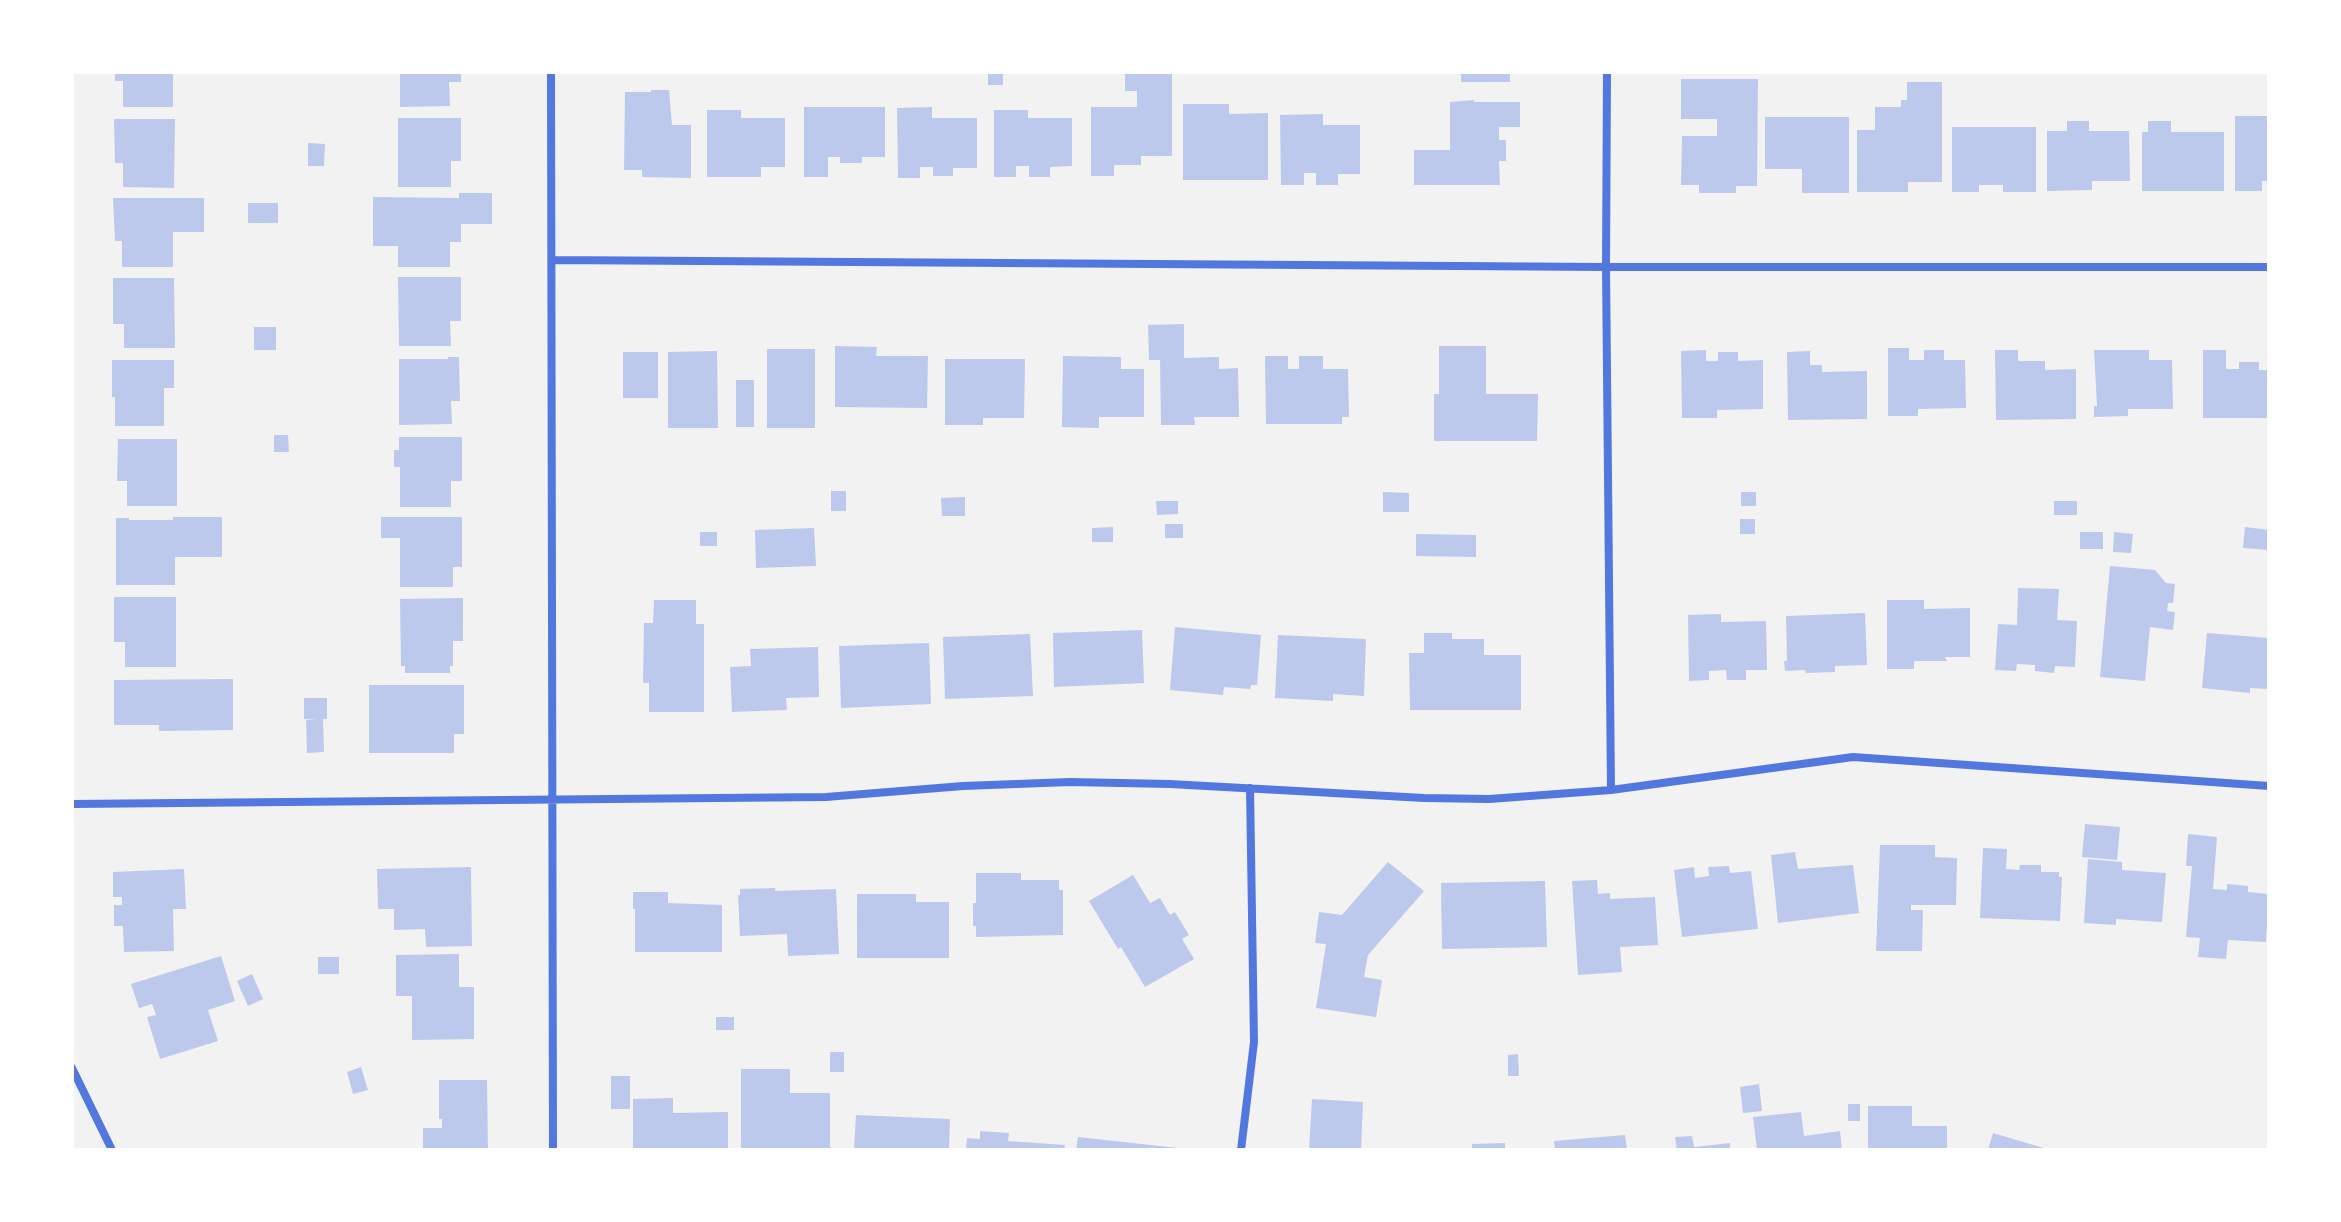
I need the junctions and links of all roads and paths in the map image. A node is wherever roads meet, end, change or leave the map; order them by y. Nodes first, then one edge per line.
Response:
1 (551, 72) edge
2 (1607, 72) edge
3 (552, 260) junction
4 (1606, 267) junction
5 (2269, 267) edge
6 (2269, 786) edge
7 (1250, 788) junction
8 (1611, 790) junction
9 (552, 801) junction
10 (72, 804) edge
11 (72, 1068) edge
12 (112, 1150) edge
13 (553, 1150) edge
14 (1241, 1150) edge

1 - 3 street
2 - 4 street
3 - 4 street
3 - 9 street
4 - 5 street
4 - 8 street
6 - 8 street
7 - 8 street
7 - 9 street
7 - 14 street
9 - 10 street
9 - 13 street
11 - 12 street

